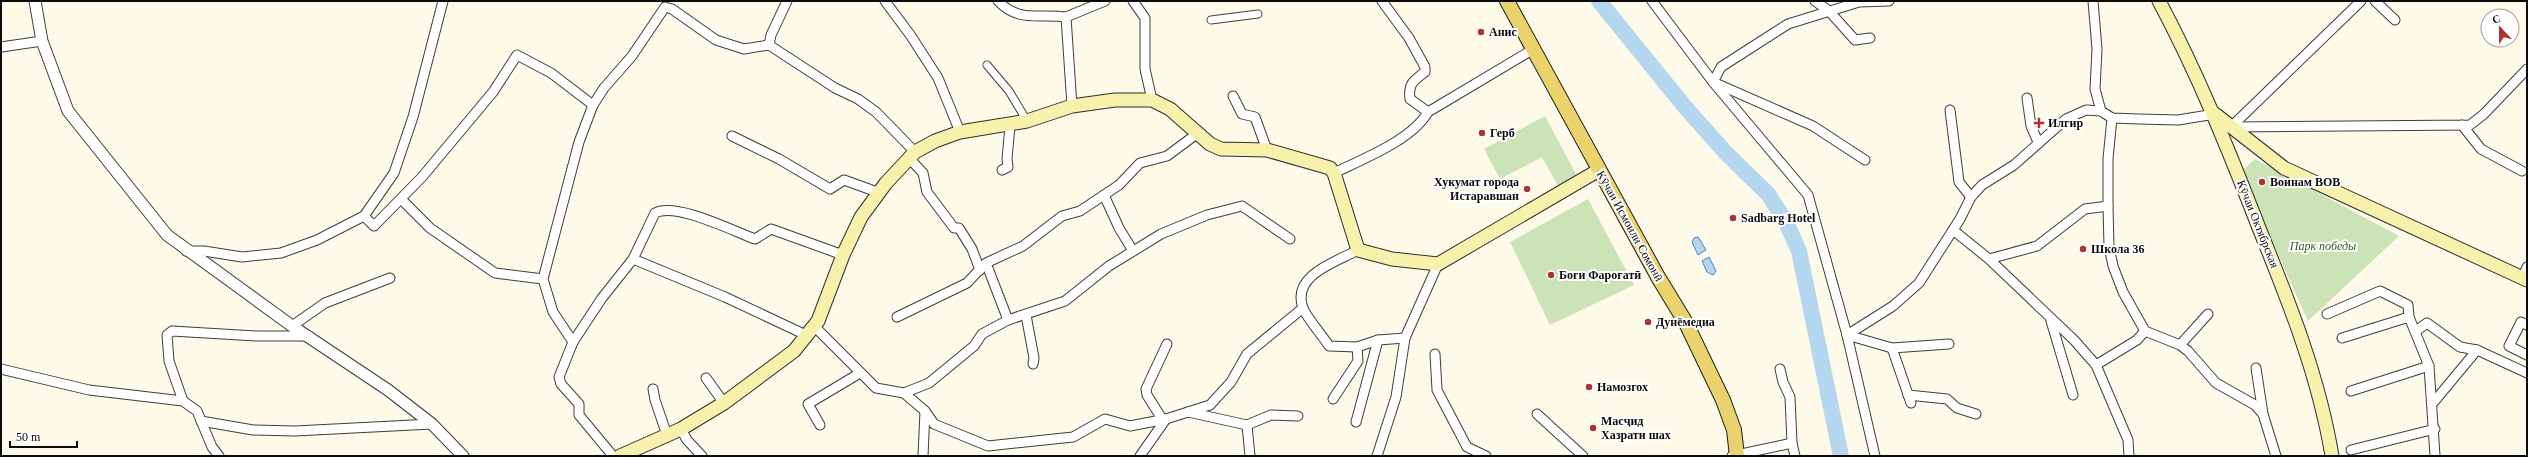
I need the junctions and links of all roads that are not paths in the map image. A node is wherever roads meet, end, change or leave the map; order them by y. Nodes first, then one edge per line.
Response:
1 (35, 1) edge
2 (443, 1) edge
3 (787, 1) edge
4 (885, 1) edge
5 (998, 1) edge
6 (1133, 1) edge
7 (1382, 1) edge
8 (1507, 1) edge
9 (1652, 1) edge
10 (1816, 1) edge
11 (1889, 1) edge
12 (2092, 1) edge
13 (2159, 1) edge
14 (2375, 1) edge
15 (1102, 2) edge
16 (2356, 3) edge
17 (662, 4) edge
18 (1829, 11) junction
19 (1258, 14) dead end
20 (1066, 17) junction
21 (1211, 20) dead end
22 (2395, 20) dead end
23 (1870, 38) dead end
24 (42, 41) junction
25 (769, 45) junction
26 (1, 47) edge
27 (1532, 50) junction
28 (987, 65) dead end
29 (2527, 69) edge
30 (1713, 82) junction
31 (1233, 96) dead end
32 (2027, 98) dead end
33 (1152, 100) junction
34 (593, 105) junction
35 (1072, 106) junction
36 (1950, 110) dead end
37 (2101, 111) junction
38 (1428, 112) junction
39 (2214, 114) junction
40 (2112, 118) junction
41 (1027, 121) junction
42 (2462, 125) junction
43 (1010, 126) junction
44 (2231, 127) junction
45 (960, 132) junction
46 (1198, 133) junction
47 (732, 136) dead end
48 (2038, 142) junction
49 (1267, 150) junction
50 (912, 156) junction
51 (1865, 160) dead end
52 (1002, 170) dead end
53 (1600, 170) junction
54 (2522, 171) dead end
55 (1334, 173) junction
56 (880, 193) junction
57 (1104, 195) junction
58 (1971, 197) junction
59 (402, 200) junction
60 (2108, 206) junction
61 (364, 216) junction
62 (1953, 230) junction
63 (1290, 240) dead end
64 (1358, 250) junction
65 (186, 251) junction
66 (1133, 251) junction
67 (843, 254) junction
68 (633, 259) junction
69 (1989, 259) junction
70 (1438, 264) junction
71 (983, 267) junction
72 (2525, 275) edge
73 (390, 278) dead end
74 (542, 279) junction
75 (1303, 308) junction
76 (2208, 314) dead end
77 (2327, 314) dead end
78 (1026, 315) junction
79 (897, 317) dead end
80 (2409, 317) junction
81 (1008, 320) junction
82 (2050, 320) junction
83 (2527, 325) edge
84 (292, 326) junction
85 (810, 331) junction
86 (2416, 331) junction
87 (2146, 332) junction
88 (1847, 335) junction
89 (310, 336) junction
90 (1405, 338) junction
91 (2342, 338) dead end
92 (1378, 340) junction
93 (573, 342) junction
94 (1167, 344) dead end
95 (1949, 344) dead end
96 (2180, 345) junction
97 (1357, 347) junction
98 (1892, 348) junction
99 (2477, 350) junction
100 (1435, 354) dead end
101 (2527, 354) edge
102 (1033, 364) dead end
103 (2096, 365) junction
104 (2429, 366) junction
105 (2256, 368) dead end
106 (1780, 369) dead end
107 (1, 370) edge
108 (860, 373) junction
109 (2527, 373) edge
110 (706, 378) dead end
111 (653, 389) dead end
112 (2351, 390) dead end
113 (904, 393) junction
114 (2073, 394) dead end
115 (1333, 399) dead end
116 (183, 401) junction
117 (724, 403) junction
118 (2433, 403) junction
119 (925, 411) junction
120 (1187, 411) junction
121 (1537, 414) dead end
122 (1976, 414) dead end
123 (2263, 414) junction
124 (1298, 416) dead end
125 (1164, 419) junction
126 (201, 421) junction
127 (1356, 422) dead end
128 (432, 424) junction
129 (820, 425) dead end
130 (1247, 425) junction
131 (681, 428) junction
132 (2435, 429) junction
133 (667, 435) junction
134 (1792, 443) junction
135 (2352, 450) dead end
136 (218, 456) edge
137 (463, 456) edge
138 (613, 456) edge
139 (620, 456) edge
140 (702, 456) edge
141 (923, 456) edge
142 (1140, 456) edge
143 (1250, 456) edge
144 (1377, 456) edge
145 (1486, 456) edge
146 (1583, 456) edge
147 (1735, 456) edge
148 (1795, 456) edge
149 (1875, 456) edge
150 (2129, 456) edge
151 (2276, 456) edge
152 (2332, 456) edge
153 (2435, 456) edge

1 - 24 street
2 - 61 street
3 - 25 street
4 - 45 street
5 - 20 street
6 - 33 street
7 - 38 street
8 - 27 main road, Кӯчаи Исмоили Сомонӣ
9 - 30 street
10 - 18 street
11 - 18 street
12 - 37 street
13 - 39 main road, Кӯчаи Октябрская
14 - 22 street
15 - 20 street
16 - 44 street
17 - 25 street
17 - 34 street
18 - 23 street
18 - 30 street
19 - 21 street
20 - 35 street
24 - 26 street
24 - 65 street
25 - 50 street
27 - 38 street
27 - 53 main road, Кӯчаи Исмоили Сомонӣ
28 - 41 street
29 - 42 street
30 - 51 street
30 - 88 street
31 - 49 street
32 - 48 street
33 - 35 main road
33 - 46 main road
34 - 59 street
34 - 74 street
35 - 41 main road
36 - 58 street
37 - 40 street
37 - 48 street
38 - 55 street
39 - 40 street
39 - 44 main road
39 - 152 main road, Кӯчаи Октябрская
40 - 60 street
41 - 43 main road
42 - 44 street
42 - 54 street
43 - 45 main road
43 - 52 street
44 - 72 main road
45 - 50 main road
46 - 49 main road
46 - 57 street
47 - 56 street
48 - 58 street
49 - 55 main road
50 - 56 main road
50 - 71 street
53 - 70 main road
53 - 147 main road, Кӯчаи Исмоили Сомонӣ
55 - 64 main road
56 - 67 main road
57 - 66 street
57 - 71 street
58 - 62 street
59 - 61 street
59 - 74 street
60 - 69 street
60 - 87 street
61 - 65 street
62 - 69 street
62 - 88 street
63 - 66 street
64 - 70 main road
64 - 75 street
65 - 84 street
66 - 78 street
67 - 68 street
67 - 85 main road
68 - 85 street
68 - 93 street
69 - 82 street
70 - 90 street
71 - 79 street
71 - 81 street
73 - 84 street
74 - 93 street
75 - 97 street
75 - 120 street
76 - 96 street
77 - 80 street
78 - 81 street
78 - 102 street
80 - 86 street
80 - 91 street
81 - 113 street
82 - 103 street
82 - 114 street
83 - 101 street
84 - 89 street
85 - 108 street
85 - 117 main road
86 - 99 street
86 - 104 street
87 - 96 street
87 - 103 street
88 - 98 street
88 - 149 street
89 - 116 street
89 - 128 street
90 - 92 street
90 - 144 street
92 - 97 street
92 - 127 street
93 - 138 street
94 - 125 street
95 - 98 street
96 - 123 street
97 - 115 street
98 - 122 street
99 - 109 street
99 - 118 street
100 - 145 street
103 - 150 street
104 - 112 street
104 - 118 street
105 - 123 street
106 - 134 street
107 - 116 street
108 - 113 street
108 - 129 street
110 - 117 street
111 - 133 street
113 - 119 street
116 - 126 street
117 - 131 main road
118 - 132 street
119 - 125 street
119 - 141 street
120 - 125 street
120 - 130 street
121 - 146 street
123 - 151 street
124 - 130 street
125 - 142 street
126 - 128 street
126 - 136 street
128 - 137 street
130 - 143 street
131 - 133 main road
131 - 140 street
132 - 135 street
132 - 153 street
133 - 139 main road
134 - 147 street
134 - 148 street

